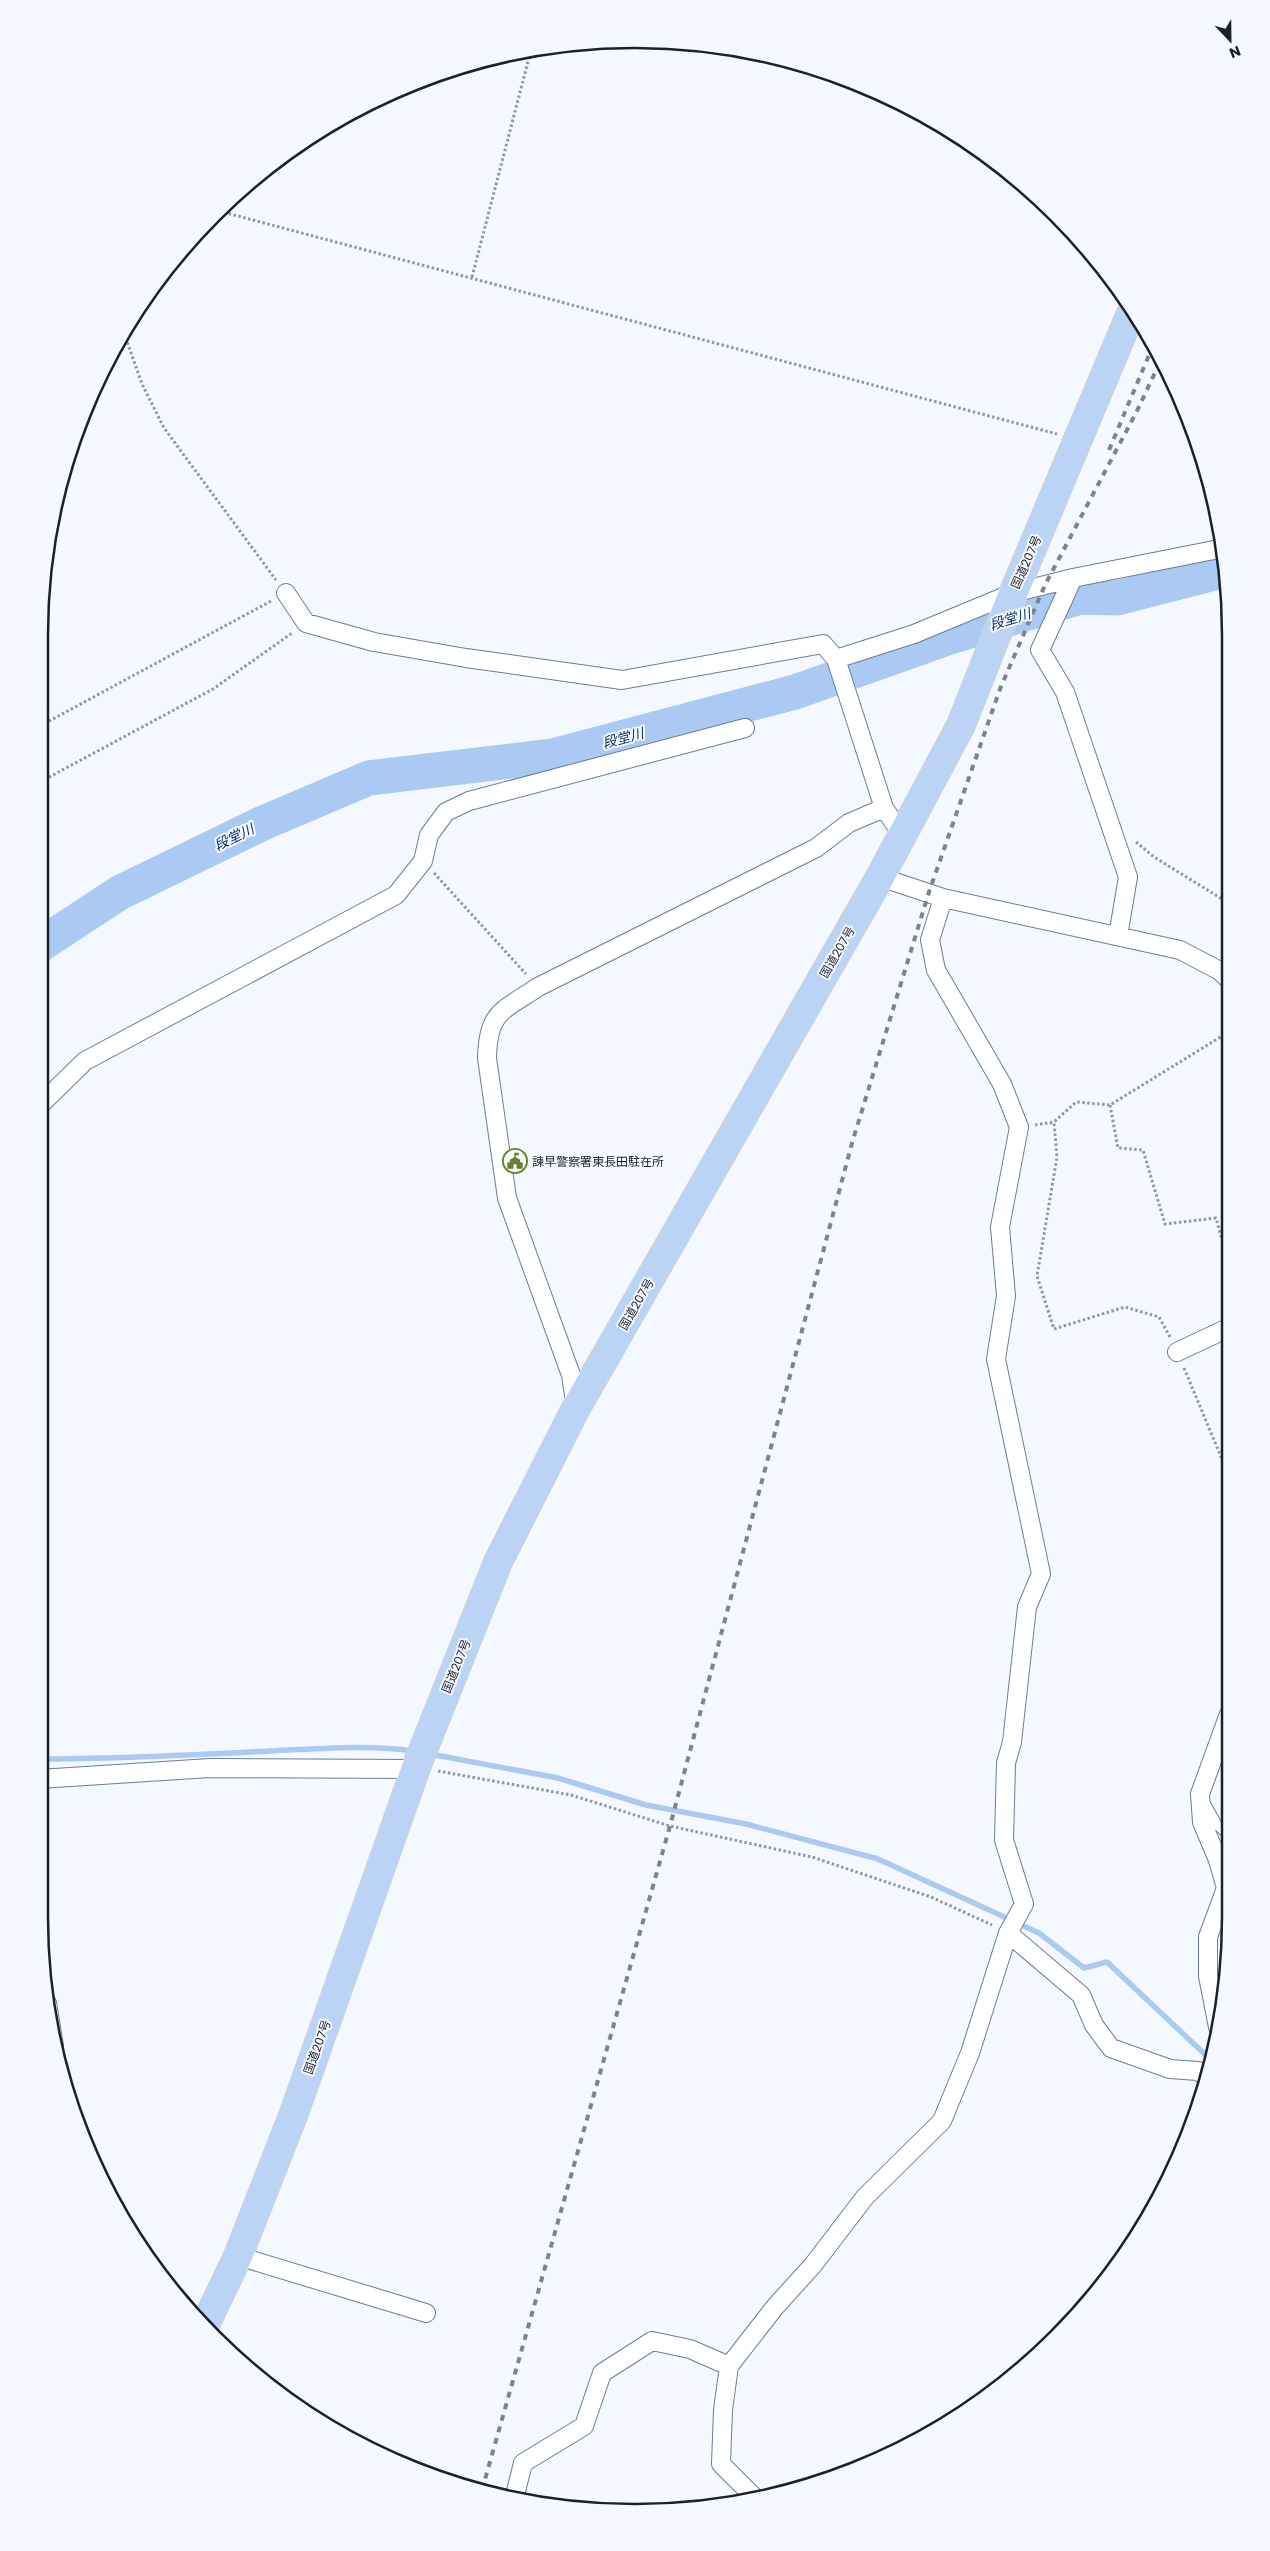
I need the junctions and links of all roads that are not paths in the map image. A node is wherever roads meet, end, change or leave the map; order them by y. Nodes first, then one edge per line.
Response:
1 (1130, 319) edge
2 (1216, 550) edge
3 (1073, 579) junction
4 (286, 593) road end
5 (1011, 597) junction
6 (836, 659) junction
7 (745, 728) dead end
8 (884, 808) junction
9 (903, 836) junction
10 (880, 877) junction
11 (943, 898) junction
12 (1118, 936) junction
13 (1222, 973) edge
14 (48, 1097) edge
15 (1222, 1331) edge
16 (1177, 1352) road end
17 (576, 1408) junction
18 (1222, 1733) edge
19 (420, 1758) junction
20 (48, 1778) edge
21 (1200, 1794) junction
22 (1222, 1829) edge
23 (1222, 1874) edge
24 (1222, 1899) edge
25 (1008, 1932) junction
26 (1214, 2009) edge
27 (1201, 2073) edge
28 (238, 2256) junction
29 (426, 2313) dead end
30 (208, 2319) edge
31 (729, 2366) junction
32 (516, 2491) edge
33 (750, 2492) edge

1 - 5 highway, 国道207号
2 - 3 street
3 - 5 street
3 - 12 street
4 - 6 street
5 - 6 street
5 - 9 highway, 国道207号
6 - 8 street
7 - 14 street
8 - 9 street
8 - 17 street
9 - 10 highway, 国道207号
10 - 11 street
10 - 17 highway, 国道207号
11 - 12 street
11 - 25 street
12 - 13 street
15 - 16 street
17 - 19 highway, 国道207号
18 - 21 street
19 - 20 street
19 - 28 highway, 国道207号
21 - 22 lane
21 - 23 street
24 - 26 street
25 - 27 street
25 - 31 street
28 - 29 street
28 - 30 highway, 国道207号
31 - 32 street
31 - 33 street

